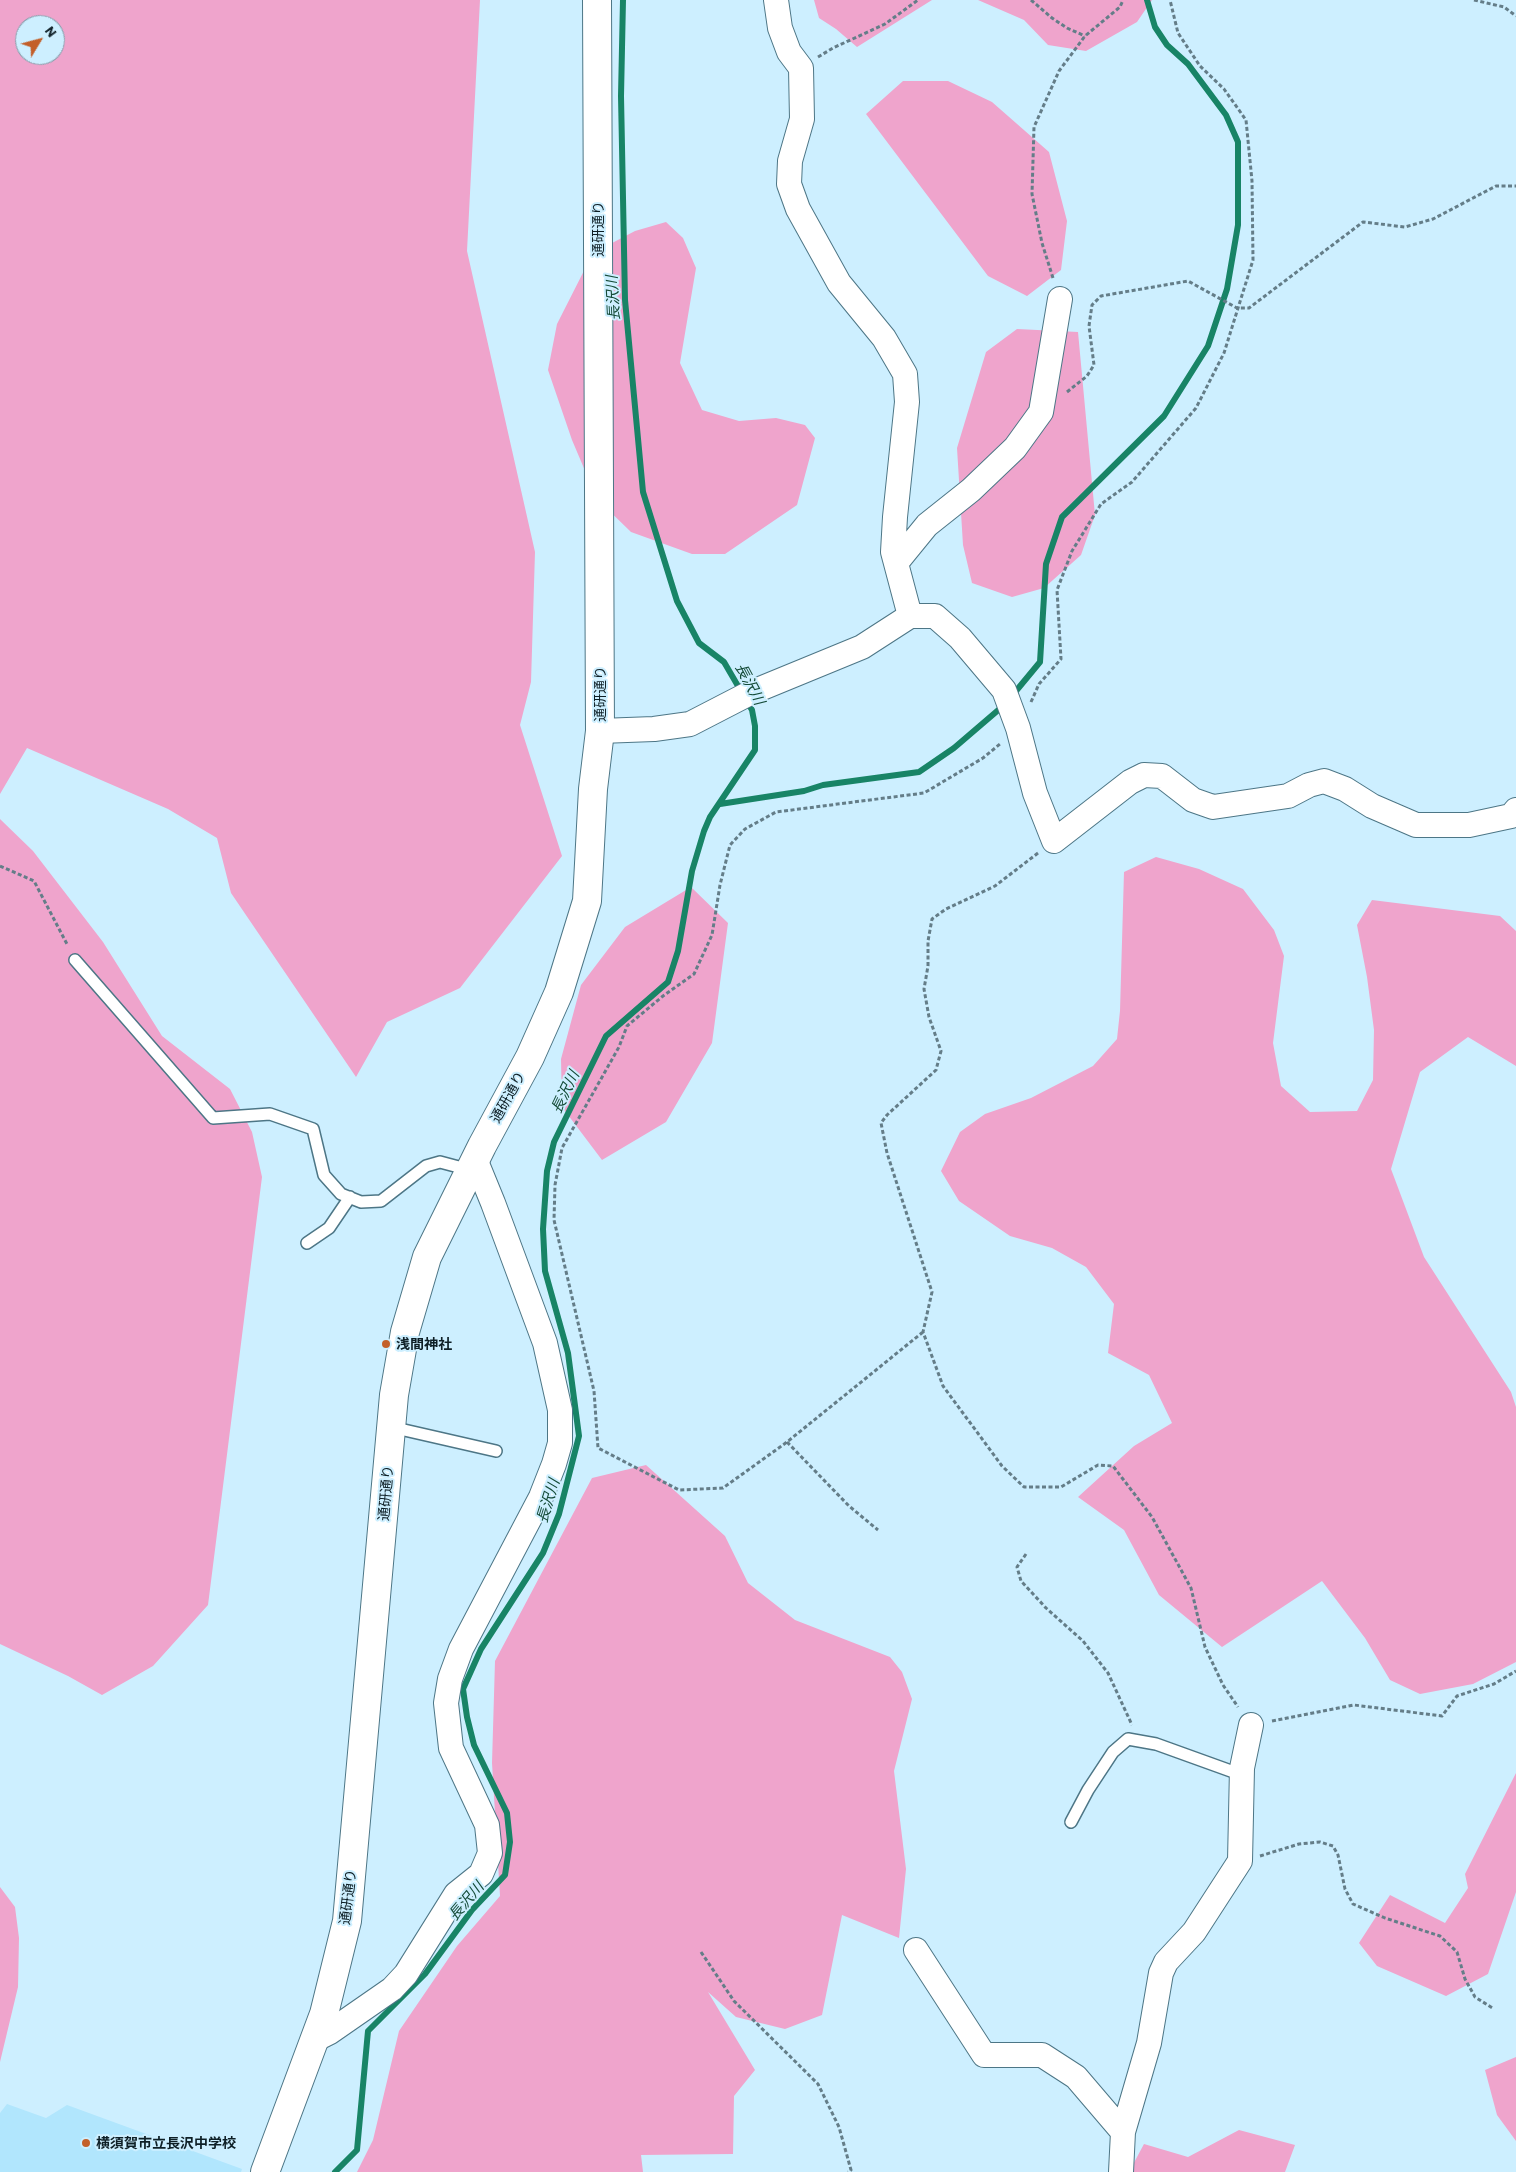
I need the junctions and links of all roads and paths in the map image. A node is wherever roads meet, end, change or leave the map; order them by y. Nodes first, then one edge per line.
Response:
1 (597, 0) edge
2 (776, 0) edge
3 (918, 0) edge
4 (1032, 0) edge
5 (1123, 0) edge
6 (1170, 0) edge
7 (1474, 0) edge
8 (1516, 16) edge
9 (1085, 36) junction
10 (801, 68) junction
11 (1516, 186) edge
12 (1060, 299) joint
13 (1237, 308) junction
14 (1041, 412) junction
15 (896, 563) junction
16 (910, 616) junction
17 (1018, 728) junction
18 (600, 731) junction
19 (1516, 810) edge
20 (1054, 841) junction
21 (0, 866) edge
22 (75, 960) joint
23 (472, 1165) junction
24 (350, 1197) junction
25 (306, 1243) dead end
26 (923, 1332) junction
27 (391, 1427) junction
28 (786, 1442) junction
29 (496, 1451) dead end
30 (878, 1530) dead end
31 (1026, 1554) dead end
32 (1516, 1671) edge
33 (1250, 1725) junction
34 (1140, 1741) junction
35 (1242, 1775) junction
36 (1071, 1822) dead end
37 (1240, 1861) junction
38 (916, 1950) dead end
39 (701, 1952) dead end
40 (1494, 2009) dead end
41 (314, 2040) junction
42 (1123, 2132) junction
43 (265, 2172) edge
44 (848, 2172) edge
45 (1121, 2172) edge

1 - 18 street, 通研通り
2 - 10 street
3 - 10 path
4 - 9 path
5 - 9 path
6 - 13 path
7 - 8 path
9 - 12 path
10 - 15 street
11 - 13 path
12 - 14 street
13 - 14 path
13 - 17 path
14 - 15 street
15 - 16 street
16 - 17 street
16 - 18 street
17 - 20 street
17 - 28 path
18 - 23 street, 通研通り
19 - 20 street
20 - 26 path
21 - 22 path
22 - 24 lane
23 - 24 lane
23 - 27 street, 通研通り
23 - 41 street
24 - 25 lane
26 - 28 path
26 - 33 path
27 - 29 lane
27 - 41 street, 通研通り
28 - 30 path
31 - 34 path
32 - 33 path
33 - 35 street
34 - 35 lane
34 - 36 lane
35 - 37 street
37 - 40 path
37 - 42 street
38 - 42 street
39 - 44 path
41 - 43 street, 通研通り
42 - 45 street

